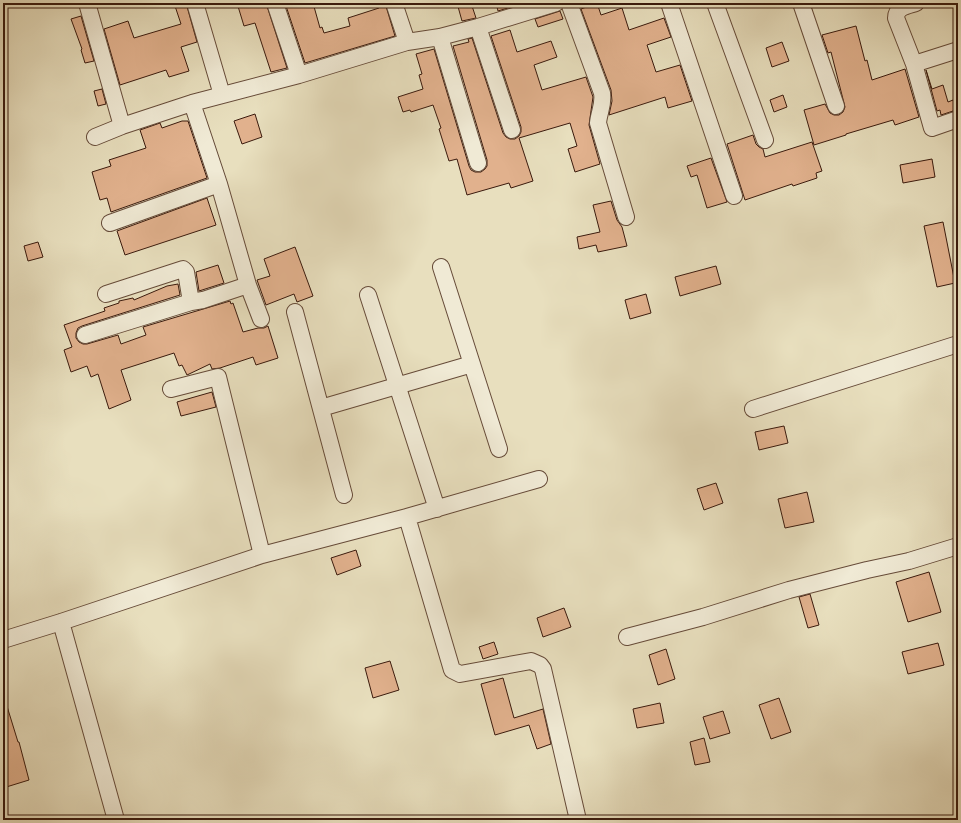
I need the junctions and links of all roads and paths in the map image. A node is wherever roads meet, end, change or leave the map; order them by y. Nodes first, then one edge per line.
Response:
1 (87, 3) edge
2 (195, 3) edge
3 (275, 3) edge
4 (394, 3) edge
5 (556, 3) edge
6 (569, 3) edge
7 (669, 3) edge
8 (715, 3) edge
9 (800, 3) edge
10 (916, 3) edge
11 (478, 27) junction
12 (440, 36) junction
13 (407, 42) junction
14 (958, 50) edge
15 (914, 64) junction
16 (299, 75) junction
17 (222, 95) junction
18 (192, 103) junction
19 (836, 106) dead end
20 (958, 119) edge
21 (122, 126) junction
22 (512, 130) dead end
23 (95, 137) dead end
24 (765, 140) dead end
25 (478, 163) dead end
26 (219, 184) junction
27 (734, 196) dead end
28 (626, 217) dead end
29 (110, 223) dead end
30 (441, 267) dead end
31 (248, 285) junction
32 (106, 294) dead end
33 (368, 295) dead end
34 (191, 302) junction
35 (295, 312) dead end
36 (261, 319) dead end
37 (85, 335) dead end
38 (958, 344) edge
39 (472, 364) junction
40 (398, 386) junction
41 (171, 389) dead end
42 (321, 408) junction
43 (753, 408) dead end
44 (499, 449) dead end
45 (539, 479) dead end
46 (344, 495) dead end
47 (437, 508) junction
48 (407, 517) junction
49 (958, 546) edge
50 (262, 555) junction
51 (61, 622) junction
52 (627, 637) dead end
53 (3, 640) edge
54 (116, 820) edge
55 (578, 820) edge

1 - 21 street
2 - 17 street
3 - 16 street
4 - 13 street
5 - 11 street
6 - 28 street
7 - 27 street
8 - 24 street
9 - 19 street
10 - 15 street
11 - 12 street
11 - 22 street
12 - 13 street
12 - 25 street
13 - 16 street
14 - 15 street
15 - 20 street
16 - 17 street
17 - 18 street
18 - 21 street
18 - 26 street
21 - 23 street
26 - 29 street
26 - 31 street
30 - 39 street
31 - 34 street
31 - 36 street
32 - 34 street
33 - 40 street
34 - 37 street
35 - 42 street
38 - 43 street
39 - 40 street
39 - 44 street
40 - 42 street
40 - 47 street
41 - 50 street
42 - 46 street
45 - 47 street
47 - 48 street
48 - 50 street
48 - 55 street
49 - 52 street
50 - 51 street
51 - 53 street
51 - 54 street

